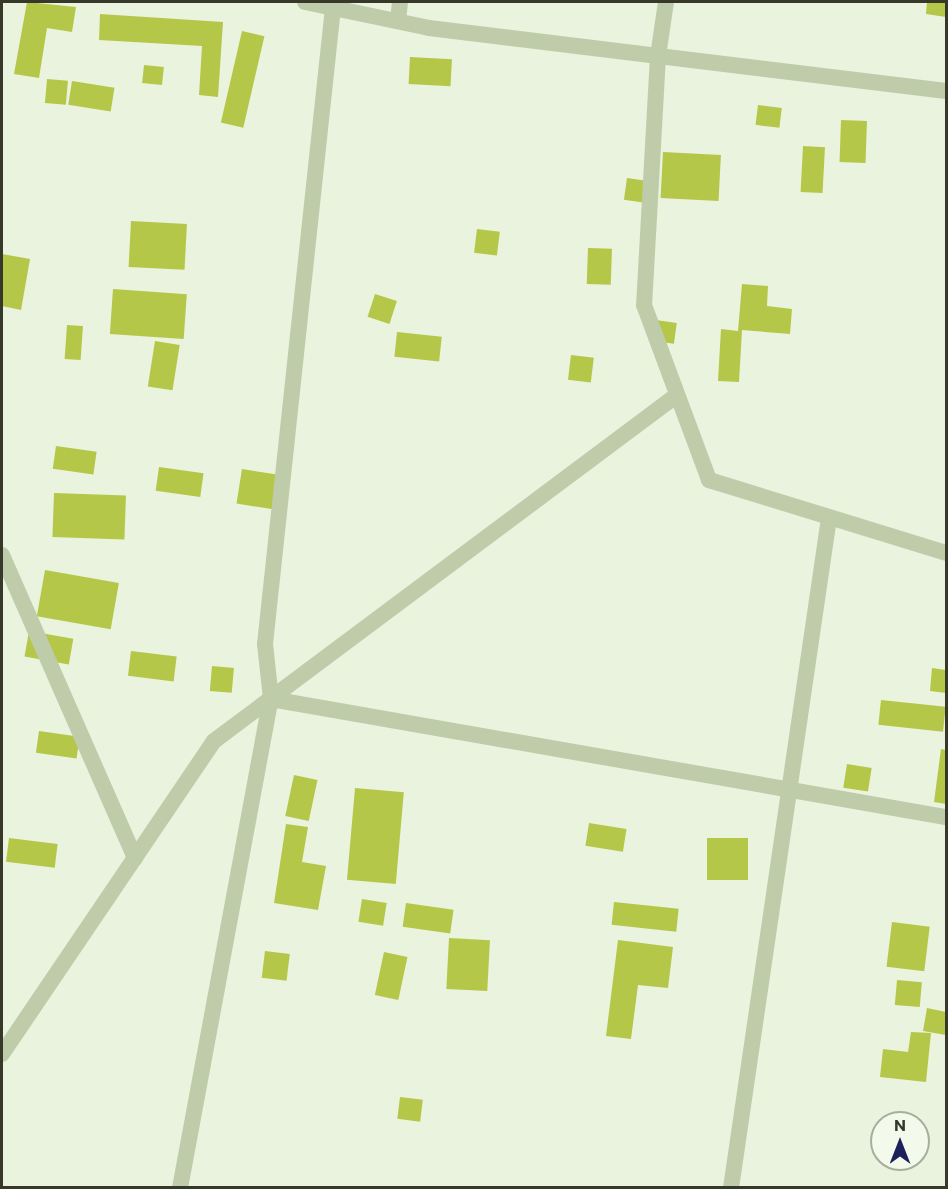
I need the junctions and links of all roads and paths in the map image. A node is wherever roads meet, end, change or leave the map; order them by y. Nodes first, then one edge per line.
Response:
1 (305, 2) edge
2 (400, 2) edge
3 (666, 2) edge
4 (333, 8) junction
5 (398, 21) junction
6 (658, 56) junction
7 (946, 91) edge
8 (677, 395) junction
9 (830, 518) junction
10 (946, 553) edge
11 (2, 555) edge
12 (271, 699) junction
13 (790, 789) junction
14 (946, 817) edge
15 (135, 858) junction
16 (2, 1054) edge
17 (180, 1188) edge
18 (731, 1188) edge

1 - 4 street
2 - 5 street
3 - 6 street
4 - 5 street
4 - 12 street
5 - 6 street
6 - 7 street
6 - 8 street
8 - 9 street
8 - 12 street
9 - 10 street
9 - 13 street
11 - 15 street
12 - 13 street
12 - 15 street
12 - 17 street
13 - 14 street
13 - 18 street
15 - 16 street

